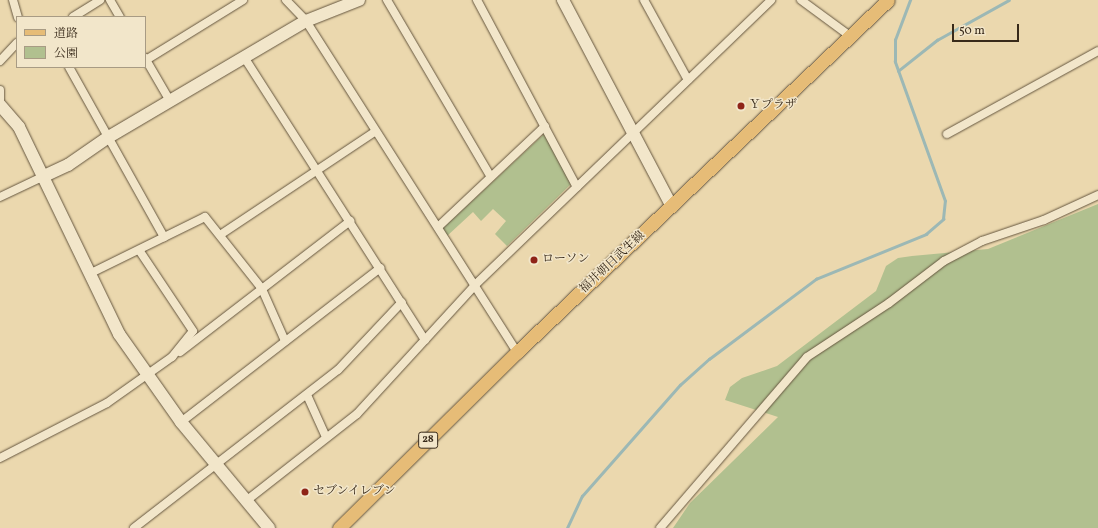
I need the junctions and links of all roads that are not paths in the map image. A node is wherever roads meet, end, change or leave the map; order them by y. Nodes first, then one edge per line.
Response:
1 (13, 0) edge
2 (100, 0) edge
3 (110, 0) edge
4 (243, 0) edge
5 (286, 0) edge
6 (359, 0) edge
7 (387, 0) edge
8 (477, 0) edge
9 (563, 0) edge
10 (644, 0) edge
11 (771, 0) edge
12 (801, 0) edge
13 (888, 0) edge
14 (18, 16) edge
15 (75, 16) edge
16 (119, 16) edge
17 (306, 21) junction
18 (850, 36) junction
19 (16, 44) edge
20 (1098, 51) edge
21 (244, 57) junction
22 (146, 59) edge
23 (0, 61) edge
24 (69, 68) edge
25 (688, 80) junction
26 (0, 90) edge
27 (170, 101) junction
28 (0, 104) edge
29 (545, 126) junction
30 (376, 131) junction
31 (947, 134) dead end
32 (632, 135) junction
33 (107, 138) junction
34 (318, 171) junction
35 (42, 177) junction
36 (491, 177) junction
37 (577, 187) junction
38 (1098, 195) edge
39 (0, 197) edge
40 (672, 207) junction
41 (350, 221) junction
42 (438, 227) junction
43 (220, 235) junction
44 (164, 237) junction
45 (139, 250) junction
46 (380, 268) junction
47 (89, 274) junction
48 (475, 285) junction
49 (262, 289) junction
50 (402, 302) junction
51 (425, 340) junction
52 (285, 341) junction
53 (517, 352) junction
54 (172, 357) junction
55 (148, 375) junction
56 (307, 395) junction
57 (181, 422) junction
58 (326, 437) junction
59 (0, 458) edge
60 (216, 465) junction
61 (246, 501) junction
62 (134, 528) edge
63 (269, 528) edge
64 (339, 528) edge
65 (660, 528) edge

1 - 14 street
2 - 15 street
3 - 16 street
4 - 22 street
5 - 17 street
6 - 17 street
7 - 36 street
8 - 29 street
9 - 32 street
10 - 25 street
11 - 25 street
12 - 18 street
13 - 18 main road, 福井朝日武生線 / 28
17 - 21 street
17 - 30 street
18 - 40 main road, 福井朝日武生線 / 28
19 - 23 street
20 - 31 street
21 - 27 street
21 - 34 street
22 - 27 street
24 - 33 street
25 - 32 street
26 - 28 street
27 - 33 street
28 - 35 street
29 - 36 street
29 - 37 street
30 - 34 street
30 - 42 street
32 - 37 street
32 - 40 street
33 - 35 street
33 - 44 street
34 - 41 street
34 - 43 street
35 - 39 street
35 - 47 street
36 - 42 street
37 - 48 street
38 - 65 street
40 - 53 main road, 福井朝日武生線 / 28
41 - 46 street
41 - 49 street
42 - 48 street
43 - 44 street
43 - 49 street
44 - 45 street
45 - 47 street
45 - 54 street
46 - 50 street
46 - 52 street
47 - 55 street
48 - 51 street
48 - 53 street
49 - 52 street
49 - 54 street
50 - 51 street
50 - 56 street
51 - 58 street
52 - 57 street
53 - 64 main road, 福井朝日武生線 / 28
54 - 55 street
55 - 57 street
55 - 59 street
56 - 58 street
56 - 60 street
57 - 60 street
58 - 61 street
60 - 61 street
60 - 62 street
61 - 63 street

